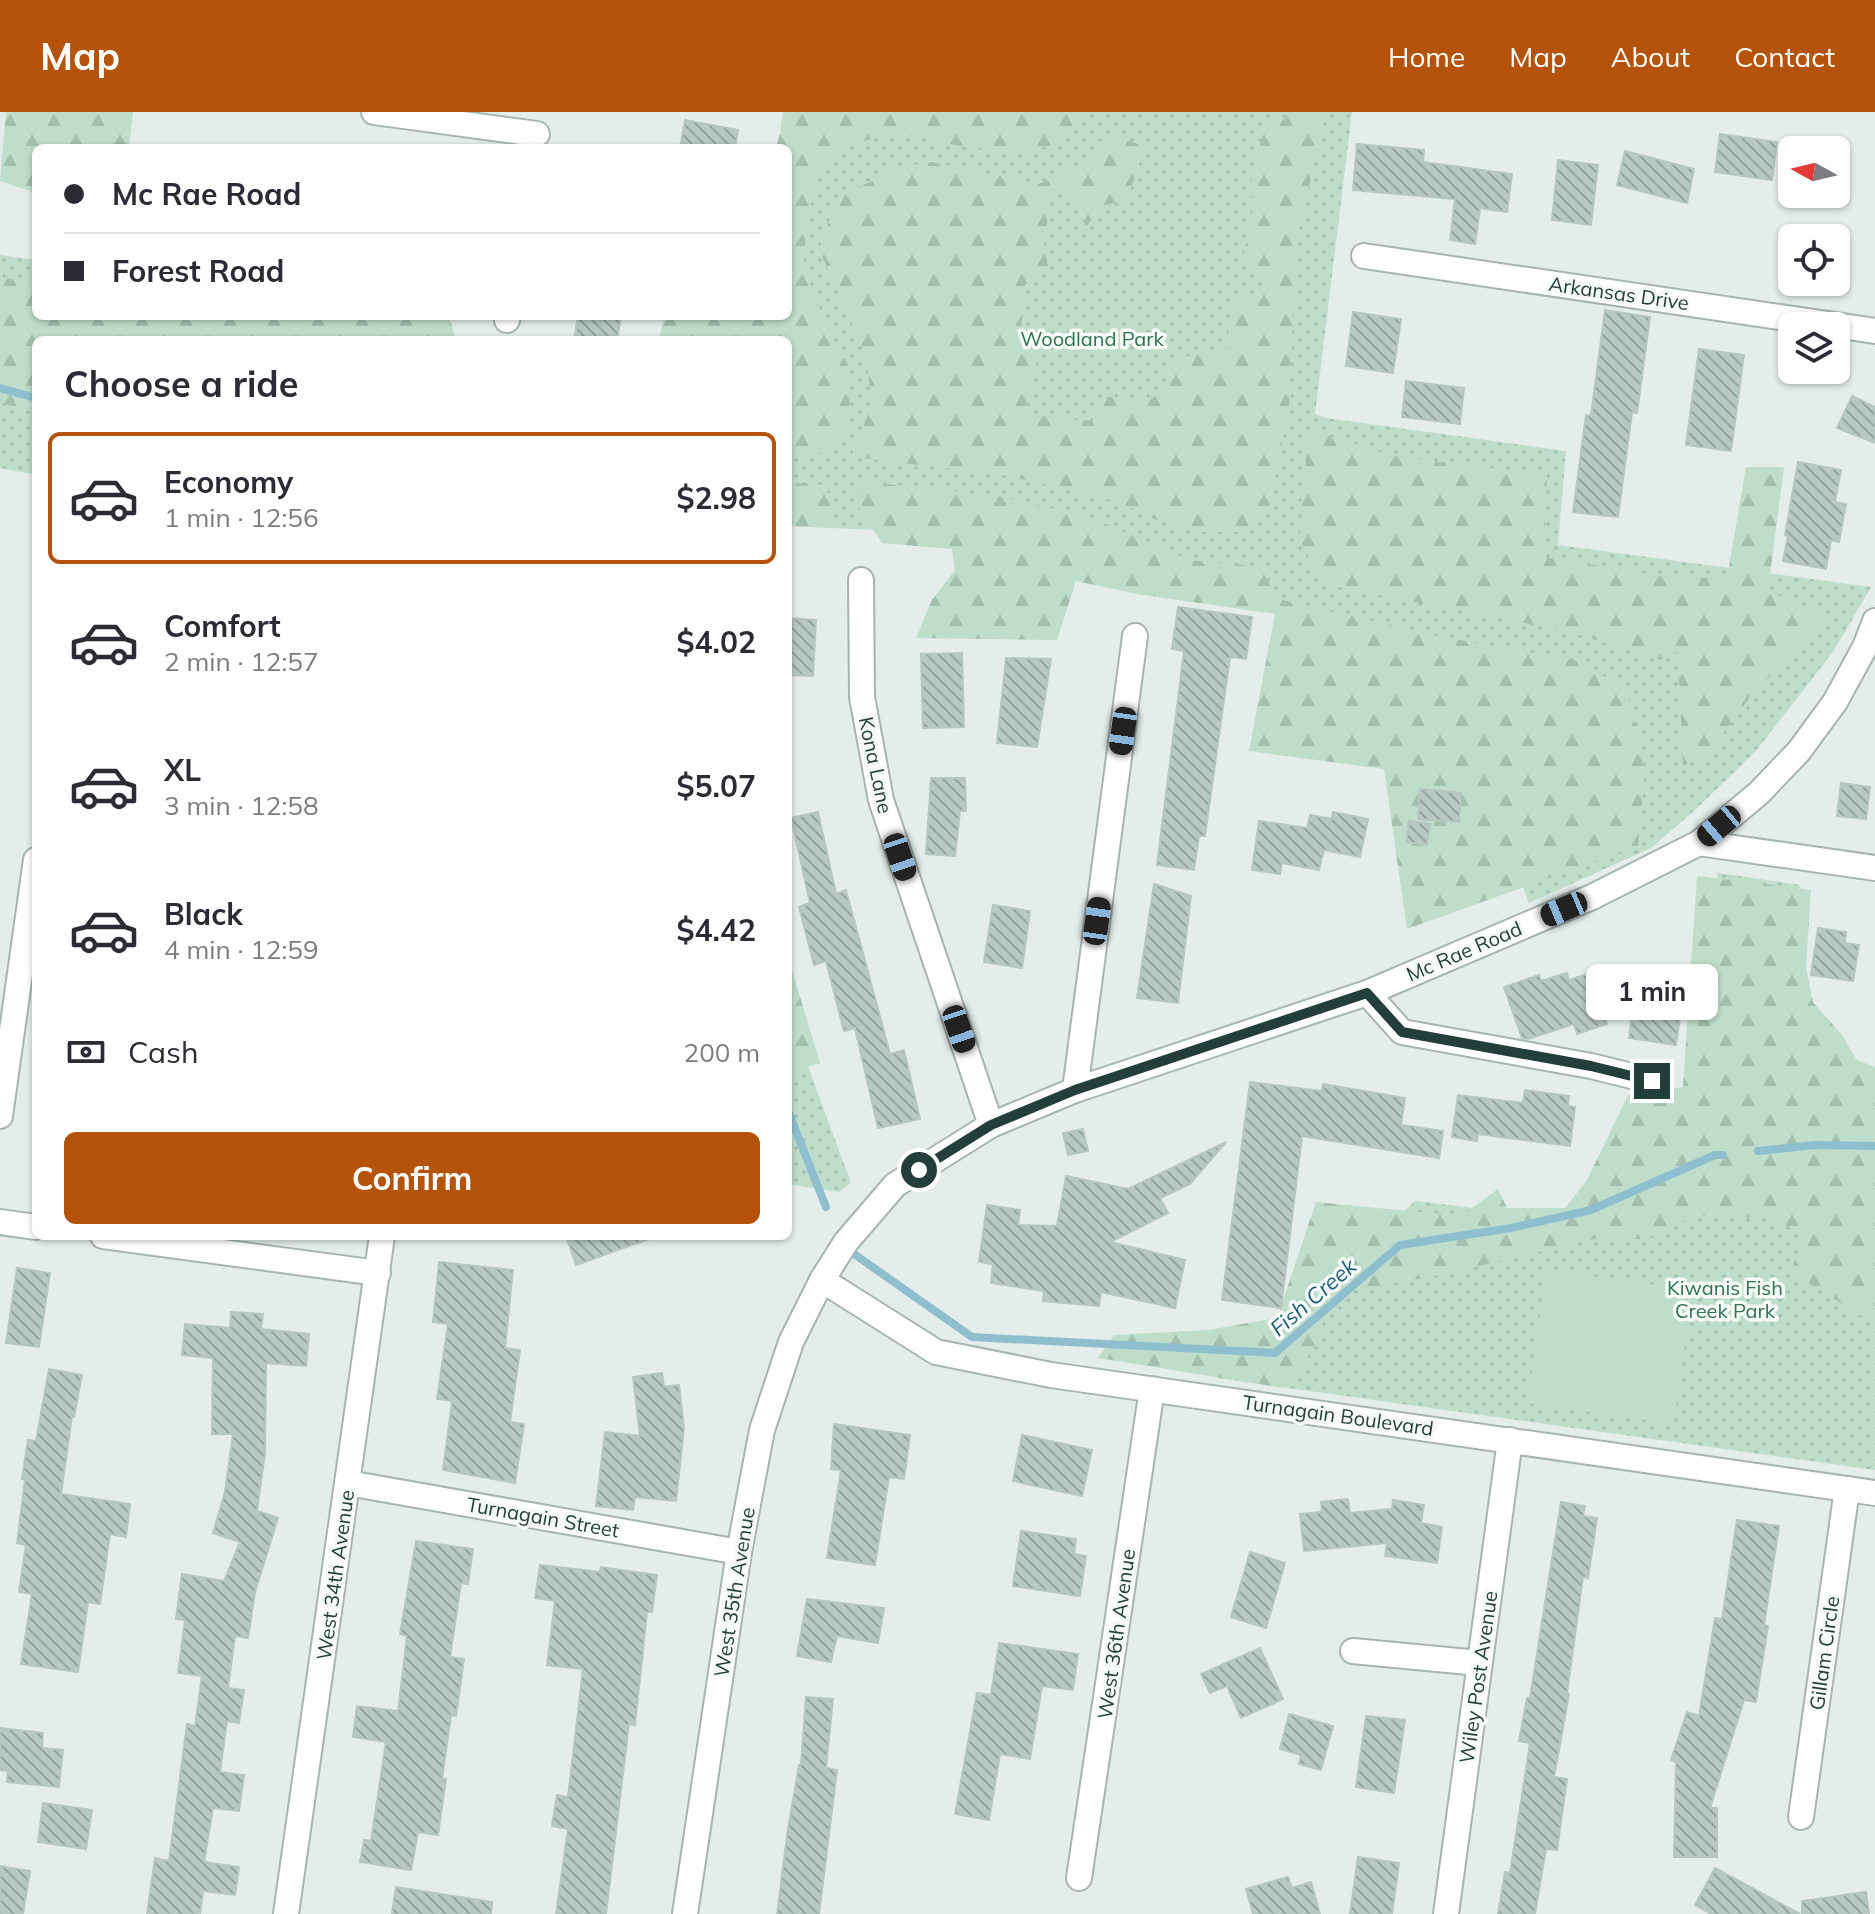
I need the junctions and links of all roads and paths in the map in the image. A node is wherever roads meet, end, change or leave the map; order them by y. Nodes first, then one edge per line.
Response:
1 (374, 112) edge
2 (538, 131) edge
3 (1364, 256) dead end
4 (1875, 331) edge
5 (861, 580) dead end
6 (1875, 621) edge
7 (1135, 636) dead end
8 (1699, 843) junction
9 (1875, 868) edge
10 (32, 888) edge
11 (1367, 993) junction
12 (1652, 1081) dead end
13 (1075, 1090) junction
14 (0, 1116) edge
15 (991, 1125) junction
16 (0, 1222) edge
17 (32, 1226) edge
18 (133, 1240) edge
19 (382, 1240) edge
20 (378, 1273) junction
21 (822, 1280) junction
22 (1152, 1389) junction
23 (1510, 1440) junction
24 (348, 1483) junction
25 (1847, 1489) junction
26 (1875, 1493) edge
27 (739, 1552) junction
28 (1353, 1651) dead end
29 (1479, 1663) junction
30 (1801, 1817) dead end
31 (1079, 1878) dead end
32 (286, 1914) edge
33 (685, 1914) edge
34 (1446, 1914) edge

1 - 2 street
3 - 4 street, Arkansas Drive
5 - 15 street, Kona Lane
6 - 8 street, Mc Rae Road
7 - 13 street
8 - 9 street
8 - 11 street, Mc Rae Road
10 - 14 street
11 - 12 street
11 - 13 street, Mc Rae Road
13 - 15 street, Mc Rae Road
15 - 21 street, Mc Rae Road
16 - 17 street
18 - 20 street
19 - 20 street, West 34th Avenue
20 - 24 street, West 34th Avenue
21 - 22 street, Turnagain Boulevard
21 - 27 street, West 35th Avenue
22 - 23 street, Turnagain Boulevard
22 - 31 street, West 36th Avenue
23 - 25 street, Turnagain Boulevard
23 - 29 street, Wiley Post Avenue
24 - 27 street, Turnagain Street
24 - 32 street, West 34th Avenue
25 - 26 street, Turnagain Boulevard
25 - 30 street, Gillam Circle
27 - 33 street, West 35th Avenue
28 - 29 street
29 - 34 street, Wiley Post Avenue

